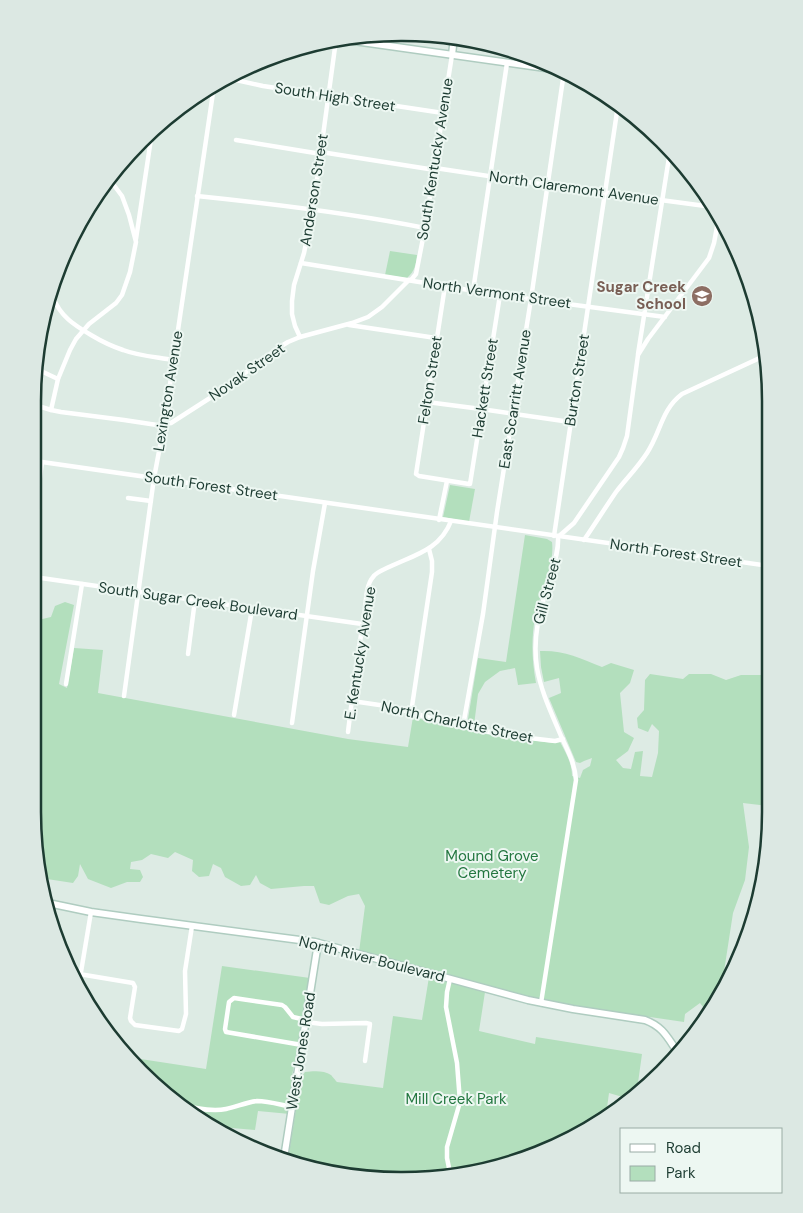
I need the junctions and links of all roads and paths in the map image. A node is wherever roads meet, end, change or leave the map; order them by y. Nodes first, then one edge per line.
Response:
1 (364, 43) edge
2 (453, 45) edge
3 (335, 47) edge
4 (452, 55) junction
5 (507, 63) junction
6 (533, 66) edge
7 (563, 79) edge
8 (238, 81) edge
9 (213, 95) edge
10 (329, 96) junction
11 (443, 113) junction
12 (617, 113) edge
13 (236, 140) dead end
14 (150, 144) edge
15 (321, 153) junction
16 (668, 160) edge
17 (435, 169) junction
18 (491, 176) junction
19 (114, 185) edge
20 (548, 185) junction
21 (605, 193) junction
22 (197, 196) junction
23 (662, 200) junction
24 (704, 206) edge
25 (313, 209) junction
26 (716, 227) edge
27 (425, 228) junction
28 (136, 242) junction
29 (301, 263) junction
30 (410, 280) junction
31 (445, 286) junction
32 (473, 291) junction
33 (500, 295) junction
34 (531, 299) junction
35 (55, 304) edge
36 (588, 306) junction
37 (644, 314) junction
38 (665, 317) junction
39 (346, 325) junction
40 (83, 331) junction
41 (300, 337) junction
42 (436, 338) junction
43 (638, 355) junction
44 (759, 358) edge
45 (173, 360) junction
46 (43, 372) edge
47 (58, 379) junction
48 (427, 402) junction
49 (41, 407) edge
50 (482, 408) junction
51 (50, 410) junction
52 (513, 414) junction
53 (570, 422) junction
54 (164, 425) junction
55 (42, 462) joint
56 (41, 470) edge
57 (154, 478) junction
58 (447, 481) junction
59 (128, 498) dead end
60 (151, 501) junction
61 (325, 503) junction
62 (439, 520) junction
63 (451, 521) junction
64 (495, 528) junction
65 (556, 536) junction
66 (584, 540) junction
67 (429, 549) junction
68 (762, 565) edge
69 (41, 578) edge
70 (82, 584) junction
71 (138, 592) junction
72 (195, 600) junction
73 (252, 609) junction
74 (307, 617) junction
75 (362, 624) junction
76 (188, 654) dead end
77 (66, 684) dead end
78 (124, 696) dead end
79 (352, 700) junction
80 (411, 713) junction
81 (234, 715) dead end
82 (292, 723) dead end
83 (463, 726) junction
84 (348, 732) dead end
85 (563, 739) junction
86 (54, 904) edge
87 (90, 912) junction
88 (192, 926) junction
89 (318, 943) junction
90 (80, 974) joint
91 (450, 980) junction
92 (541, 1003) junction
93 (306, 1021) junction
94 (302, 1045) junction
95 (674, 1047) edge
96 (365, 1061) dead end
97 (292, 1106) junction
98 (196, 1107) edge
99 (285, 1153) edge
100 (449, 1169) edge

1 - 4 main road
2 - 4 main road, South Kentucky Avenue
3 - 10 street, Anderson Street
4 - 5 main road
4 - 11 street, South Kentucky Avenue
5 - 6 main road
5 - 18 street
7 - 20 street, East Scarritt Avenue
8 - 10 street, South High Street
9 - 22 street, Lexington Avenue
10 - 11 street, South High Street
10 - 15 street, Anderson Street
11 - 17 street, South Kentucky Avenue
12 - 21 street, Burton Street
13 - 15 street, North Claremont Avenue
14 - 28 street
15 - 17 street, North Claremont Avenue
15 - 25 street, Anderson Street
16 - 23 street
17 - 18 street, North Claremont Avenue
17 - 27 street, South Kentucky Avenue
18 - 20 street, North Claremont Avenue
18 - 32 street
19 - 28 street
20 - 21 street, North Claremont Avenue
20 - 34 street, East Scarritt Avenue
21 - 23 street, North Claremont Avenue
21 - 36 street, Burton Street
22 - 25 street
22 - 45 street, Lexington Avenue
23 - 24 street, North Claremont Avenue
23 - 37 street
25 - 27 street
25 - 29 street, Anderson Street
26 - 38 street, Gill Street
27 - 30 street, South Kentucky Avenue
28 - 40 street
29 - 30 street, North Vermont Street
29 - 41 street, Anderson Street
30 - 31 street, North Vermont Street
30 - 39 street, Novak Street
31 - 32 street, North Vermont Street
31 - 42 street, Felton Street
32 - 33 street, North Vermont Street
33 - 34 street, North Vermont Street
33 - 50 street, Hackett Street
34 - 36 street, North Vermont Street
34 - 52 street, East Scarritt Avenue
35 - 40 street
36 - 37 street, North Vermont Street
36 - 53 street, Burton Street
37 - 38 street, North Vermont Street
37 - 43 street
38 - 43 street, Gill Street
39 - 41 street, Novak Street
39 - 42 street
40 - 45 street
40 - 47 street
41 - 54 street, Novak Street
42 - 48 street, Felton Street
43 - 65 street, Gill Street
44 - 66 street
45 - 54 street, Lexington Avenue
46 - 47 street
47 - 51 street
48 - 50 street
48 - 58 street, Felton Street
49 - 51 street
50 - 52 street
50 - 58 street, Hackett Street
51 - 54 street
52 - 53 street
52 - 64 street, East Scarritt Avenue
53 - 65 street, Burton Street
54 - 57 street, Lexington Avenue
55 - 56 street
55 - 57 street, South Forest Street
57 - 60 street, Lexington Avenue
57 - 61 street, South Forest Street
58 - 62 street
59 - 60 street
60 - 71 street, Lexington Avenue
61 - 62 street, South Forest Street
61 - 74 street
62 - 63 street
63 - 64 street
63 - 67 street
64 - 65 street
64 - 83 street, East Scarritt Avenue
65 - 66 street, North Forest Street
65 - 85 street, Gill Street
66 - 68 street, North Forest Street
67 - 75 street, E. Kentucky Avenue
67 - 80 street
69 - 70 street, South Sugar Creek Boulevard
70 - 71 street, South Sugar Creek Boulevard
70 - 77 street
71 - 72 street, South Sugar Creek Boulevard
71 - 78 street, Lexington Avenue
72 - 73 street, South Sugar Creek Boulevard
72 - 76 street
73 - 74 street, South Sugar Creek Boulevard
73 - 81 street
74 - 75 street, South Sugar Creek Boulevard
74 - 82 street
75 - 79 street, E. Kentucky Avenue
79 - 80 street, North Charlotte Street
79 - 84 street, E. Kentucky Avenue
80 - 83 street, North Charlotte Street
83 - 85 street, North Charlotte Street
85 - 92 street, Gill Street
86 - 87 main road, North River Boulevard
87 - 88 main road, North River Boulevard
87 - 90 street
88 - 89 main road, North River Boulevard
88 - 90 street
89 - 91 main road, North River Boulevard
89 - 93 main road, West Jones Road
91 - 92 main road, North River Boulevard
91 - 100 street
92 - 95 main road, North River Boulevard
93 - 94 main road, West Jones Road
93 - 94 street
93 - 96 street
94 - 97 main road, West Jones Road
97 - 98 street
97 - 99 main road, West Jones Road

